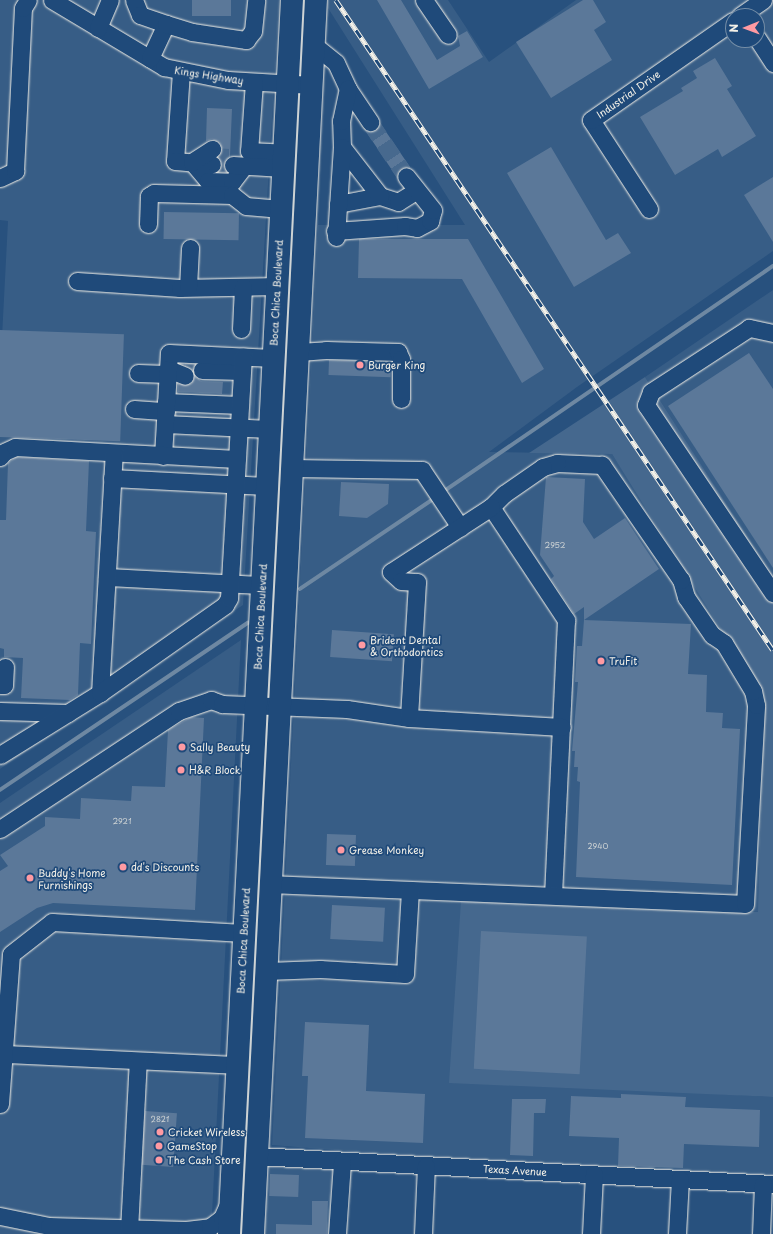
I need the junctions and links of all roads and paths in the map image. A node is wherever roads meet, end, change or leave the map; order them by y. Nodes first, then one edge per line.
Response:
1 (28, 0) edge
2 (52, 0) edge
3 (110, 0) edge
4 (134, 0) edge
5 (256, 0) edge
6 (292, 0) edge
7 (316, 0) edge
8 (424, 0) edge
9 (763, 0) edge
10 (752, 8) edge
11 (166, 24) junction
12 (725, 27) edge
13 (98, 28) junction
14 (448, 35) dead end
15 (314, 45) junction
16 (763, 48) edge
17 (150, 58) junction
18 (773, 63) edge
19 (181, 70) junction
20 (254, 82) junction
21 (288, 84) junction
22 (312, 85) junction
23 (348, 89) junction
24 (370, 122) tunnel mouth
25 (342, 147) junction
26 (212, 160) tunnel mouth
27 (236, 160) junction
28 (283, 161) junction
29 (192, 162) junction
30 (406, 176) tunnel mouth
31 (0, 178) edge
32 (417, 190) junction
33 (380, 196) junction
34 (338, 204) junction
35 (281, 209) junction
36 (649, 209) dead end
37 (148, 224) dead end
38 (190, 248) dead end
39 (76, 281) dead end
40 (276, 286) junction
41 (243, 287) junction
42 (188, 288) junction
43 (241, 329) dead end
44 (773, 333) edge
45 (299, 352) junction
46 (273, 358) junction
47 (243, 363) junction
48 (185, 370) tunnel mouth
49 (202, 370) tunnel mouth
50 (167, 372) junction
51 (138, 373) dead end
52 (401, 399) dead end
53 (240, 405) junction
54 (134, 409) dead end
55 (165, 412) junction
56 (239, 427) junction
57 (269, 429) junction
58 (114, 453) junction
59 (163, 456) junction
60 (0, 457) edge
61 (237, 459) junction
62 (293, 468) junction
63 (112, 478) junction
64 (236, 484) junction
65 (266, 486) junction
66 (491, 507) junction
67 (460, 527) junction
68 (106, 577) junction
69 (231, 584) junction
70 (261, 585) junction
71 (773, 593) edge
72 (5, 667) dead end
73 (0, 685) edge
74 (100, 693) junction
75 (255, 705) junction
76 (281, 706) junction
77 (0, 711) edge
78 (68, 713) junction
79 (409, 718) junction
80 (562, 727) junction
81 (0, 755) edge
82 (0, 829) edge
83 (271, 884) junction
84 (410, 890) junction
85 (553, 895) junction
86 (244, 933) junction
87 (267, 971) junction
88 (4, 1054) junction
89 (138, 1061) junction
90 (237, 1065) junction
91 (0, 1104) edge
92 (257, 1156) junction
93 (342, 1162) junction
94 (426, 1166) junction
95 (594, 1174) junction
96 (680, 1179) junction
97 (768, 1184) edge
98 (230, 1198) junction
99 (0, 1216) edge
100 (132, 1232) edge
101 (194, 1232) edge
102 (229, 1234) edge
103 (253, 1234) edge
104 (337, 1234) edge
105 (423, 1234) edge
106 (592, 1234) edge
107 (677, 1234) edge
108 (761, 1234) edge

1 - 31 street
2 - 13 street, Kings Highway
3 - 13 street
4 - 11 street
5 - 11 street
6 - 21 main road, Boca Chica Boulevard
7 - 15 main road
8 - 14 street
9 - 10 street, Industrial Drive
11 - 17 street
12 - 36 street, Industrial Drive
13 - 17 street, Kings Highway
15 - 22 main road
15 - 23 street
16 - 18 street
17 - 19 street, Kings Highway
19 - 20 street, Kings Highway
19 - 29 street
20 - 21 street, Kings Highway
20 - 27 street
21 - 22 street, Kings Highway
21 - 28 main road, Boca Chica Boulevard
22 - 45 main road
23 - 24 street
23 - 25 street
25 - 33 street
25 - 34 street
26 - 29 street
27 - 28 street
27 - 29 street
28 - 35 main road, Boca Chica Boulevard
30 - 32 street
32 - 33 street
32 - 34 street
33 - 34 street
35 - 37 street
35 - 40 main road, Boca Chica Boulevard
38 - 42 street
39 - 42 street
40 - 41 street
40 - 46 main road, Boca Chica Boulevard
41 - 42 street
41 - 43 street
44 - 71 street
45 - 52 street
45 - 62 main road
46 - 47 street
46 - 57 main road, Boca Chica Boulevard
47 - 49 street
47 - 50 street
47 - 53 street
48 - 50 street
50 - 51 street
50 - 55 street
53 - 55 street
53 - 56 street
54 - 55 street
55 - 56 street
55 - 59 street
56 - 57 street
56 - 61 street
57 - 65 main road, Boca Chica Boulevard
58 - 59 street
58 - 60 street
58 - 63 street
59 - 61 street
61 - 64 street
62 - 67 street
62 - 76 main road
63 - 64 street
63 - 68 street
64 - 65 street
64 - 69 street
65 - 70 main road, Boca Chica Boulevard
66 - 67 street
66 - 80 street
66 - 85 street
67 - 79 street
68 - 69 street
68 - 74 street
69 - 70 street
69 - 74 street
70 - 75 main road, Boca Chica Boulevard
72 - 73 street
74 - 78 street
75 - 76 street
75 - 82 street
75 - 86 main road, Boca Chica Boulevard
76 - 79 street
76 - 83 main road
77 - 78 street
78 - 81 street
79 - 80 street
80 - 85 street
83 - 84 street
83 - 87 main road
84 - 85 street
84 - 87 street
86 - 88 street
86 - 90 main road, Boca Chica Boulevard
87 - 92 main road
88 - 89 street
88 - 91 street
89 - 90 street
89 - 100 street
90 - 98 main road, Boca Chica Boulevard
92 - 93 street, Texas Avenue
92 - 103 main road
93 - 94 street, Texas Avenue
93 - 104 street
94 - 95 street, Texas Avenue
94 - 105 street
95 - 96 street, Texas Avenue
95 - 106 street
96 - 97 street, Texas Avenue
96 - 107 street
97 - 108 street
98 - 101 street
98 - 102 main road, Boca Chica Boulevard
99 - 100 street
100 - 101 street

